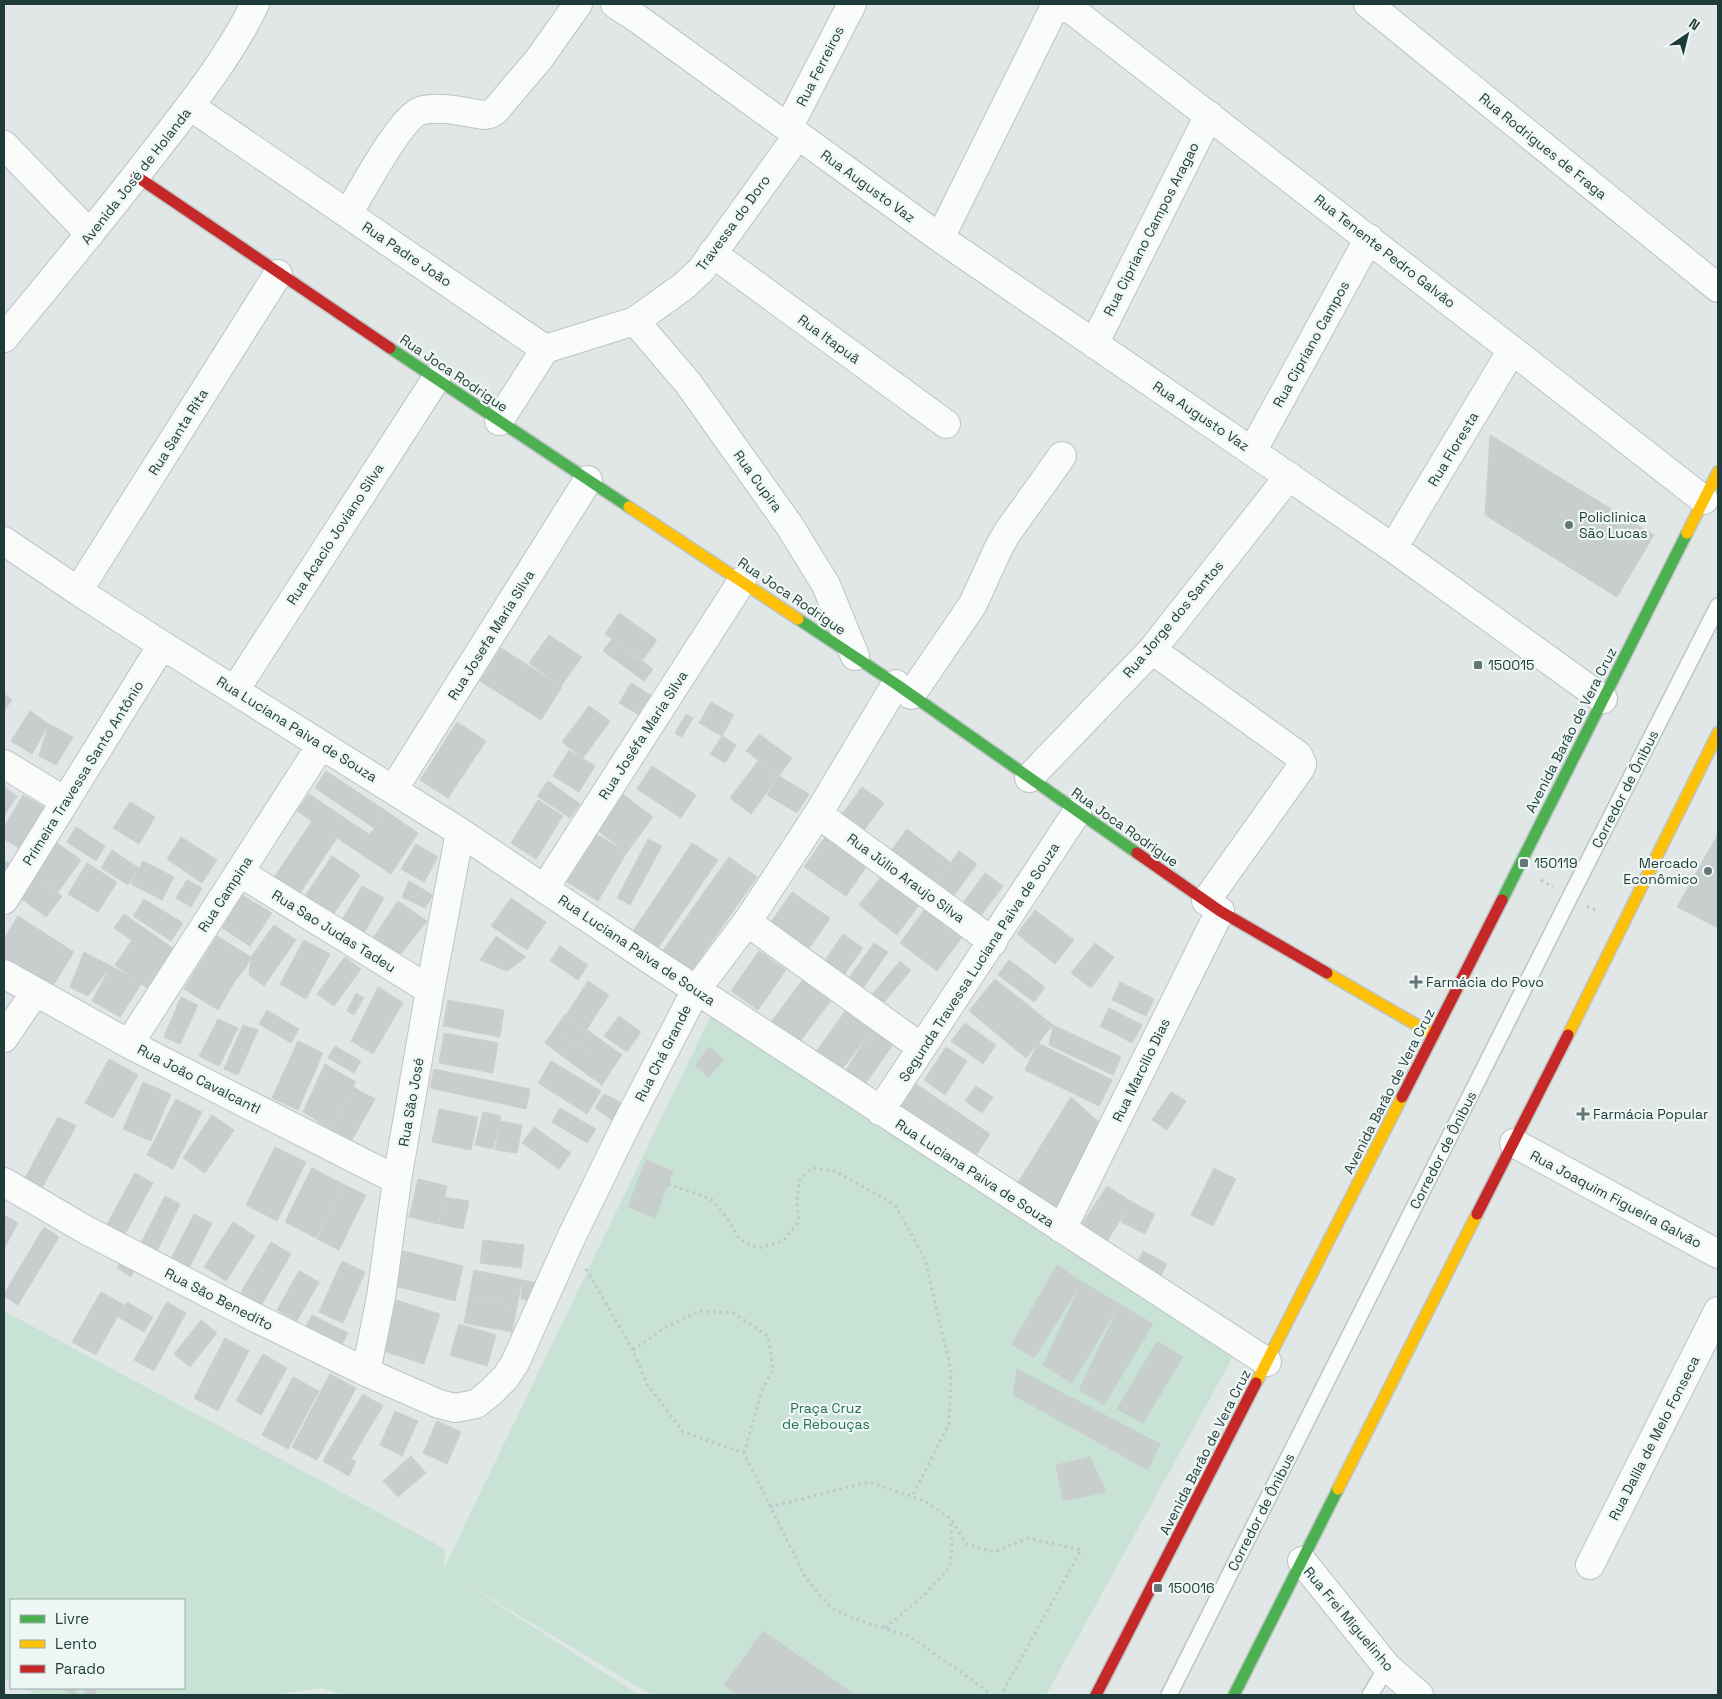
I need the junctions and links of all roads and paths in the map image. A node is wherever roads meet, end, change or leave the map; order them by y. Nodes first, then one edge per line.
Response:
1 (255, 4) edge
2 (578, 4) edge
3 (615, 4) edge
4 (852, 4) edge
5 (1056, 4) edge
6 (1064, 4) edge
7 (1368, 4) edge
8 (642, 11) edge
9 (190, 106) junction
10 (1209, 115) junction
11 (793, 131) junction
12 (4, 145) edge
13 (136, 176) junction
14 (348, 214) junction
15 (90, 234) junction
16 (940, 238) junction
17 (1369, 238) junction
18 (712, 253) junction
19 (278, 274) junction
20 (1718, 288) edge
21 (635, 321) junction
22 (4, 338) edge
23 (1094, 344) junction
24 (545, 349) junction
25 (1512, 350) junction
26 (436, 379) junction
27 (499, 421) junction
28 (946, 424) dead end
29 (1253, 450) junction
30 (1062, 456) dead end
31 (1718, 472) edge
32 (1289, 476) junction
33 (588, 480) junction
34 (1704, 500) junction
35 (4, 541) edge
36 (1393, 548) junction
37 (742, 581) junction
38 (78, 591) junction
39 (1718, 606) edge
40 (162, 645) junction
41 (1152, 650) junction
42 (855, 656) junction
43 (903, 689) junction
44 (234, 690) junction
45 (1603, 699) junction
46 (1718, 733) edge
47 (321, 745) junction
48 (4, 764) edge
49 (1029, 778) junction
50 (393, 790) junction
51 (65, 801) junction
52 (1077, 812) junction
53 (818, 814) junction
54 (460, 832) junction
55 (239, 872) junction
56 (545, 888) junction
57 (4, 900) edge
58 (1213, 906) junction
59 (747, 922) junction
60 (993, 942) junction
61 (4, 974) edge
62 (430, 990) junction
63 (696, 990) junction
64 (35, 992) junction
65 (1434, 1035) junction
66 (4, 1038) edge
67 (129, 1044) junction
68 (922, 1048) junction
69 (880, 1111) junction
70 (1514, 1143) junction
71 (397, 1180) junction
72 (4, 1182) edge
73 (668, 1184) dead end
74 (1062, 1229) junction
75 (570, 1240) junction
76 (1718, 1254) edge
77 (1718, 1311) edge
78 (633, 1350) junction
79 (1268, 1362) junction
80 (366, 1372) junction
81 (439, 1404) joint
82 (744, 1453) junction
83 (912, 1496) junction
84 (770, 1507) junction
85 (951, 1519) junction
86 (1302, 1561) junction
87 (1590, 1565) dead end
88 (884, 1629) junction
89 (1387, 1667) junction
90 (992, 1695) edge
91 (1001, 1695) edge
92 (1096, 1695) edge
93 (1169, 1695) edge
94 (1234, 1695) edge
95 (1370, 1695) edge
96 (1419, 1695) edge

1 - 9 street, Avenida José de Holanda
2 - 14 street
3 - 8 street, Rua Augusto Vaz
4 - 11 street, Rua Ferreiros
5 - 16 street
6 - 10 street, Rua Tenente Pedro Galvão
7 - 20 street, Rua Rodrigues de Fraga
8 - 11 street, Rua Augusto Vaz
9 - 13 street, Avenida José de Holanda
9 - 14 street, Rua Padre João
10 - 17 street, Rua Tenente Pedro Galvão
10 - 23 street, Rua Cipriano Campos Aragao
11 - 16 street, Rua Augusto Vaz
11 - 18 street, Travessa do Doro
12 - 15 street
13 - 15 street, Avenida José de Holanda
13 - 19 main road, Rua Joca Rodrigue
14 - 24 street, Rua Padre João
15 - 22 street, Avenida José de Holanda
16 - 23 street, Rua Augusto Vaz
17 - 25 street, Rua Tenente Pedro Galvão
17 - 29 street, Rua Cipriano Campos
18 - 21 street, Travessa do Doro
18 - 28 street, Rua Itapuã
19 - 26 main road, Rua Joca Rodrigue
19 - 38 street, Rua Santa Rita
21 - 24 street
21 - 42 street, Rua Cupira
23 - 29 street, Rua Augusto Vaz
24 - 27 street
25 - 34 street, Rua Tenente Pedro Galvão
25 - 36 street, Rua Floresta
26 - 27 main road, Rua Joca Rodrigue
26 - 44 street, Rua Acacio Joviano Silva
27 - 33 main road, Rua Joca Rodrigue
29 - 32 street, Rua Augusto Vaz
30 - 43 street, Rua Chá Grande
31 - 34 main road, Avenida Barão de Vera Cruz
32 - 36 street, Rua Augusto Vaz
32 - 41 street, Rua Jorge dos Santos
33 - 37 main road, Rua Joca Rodrigue
33 - 50 street, Rua Josefa Maria Silva
34 - 45 main road, Avenida Barão de Vera Cruz
35 - 38 street, Rua Luciana Paiva de Souza
36 - 45 street, Rua Augusto Vaz
37 - 42 main road, Rua Joca Rodrigue
37 - 56 street, Rua Joséfa Maria Silva
38 - 40 street, Rua Luciana Paiva de Souza
39 - 93 lane, Corredor de Ônibus
40 - 44 street, Rua Luciana Paiva de Souza
40 - 51 street, Primeira Travessa Santo Antônio
41 - 49 street, Rua Jorge dos Santos
41 - 58 street, Rua Marcilio Dias
42 - 43 main road, Rua Joca Rodrigue
43 - 49 main road, Rua Joca Rodrigue
43 - 53 street, Rua Chá Grande
44 - 47 street, Rua Luciana Paiva de Souza
45 - 65 main road, Avenida Barão de Vera Cruz
46 - 70 main road
47 - 50 street, Rua Luciana Paiva de Souza
47 - 55 street, Rua Campina
48 - 51 street
49 - 52 main road, Rua Joca Rodrigue
50 - 54 street, Rua Luciana Paiva de Souza
51 - 57 street, Primeira Travessa Santo Antônio
52 - 58 main road, Rua Joca Rodrigue
52 - 60 street, Segunda Travessa Luciana Paiva de Souza
53 - 59 street, Rua Chá Grande
53 - 60 street, Rua Júlio Araujo Silva
54 - 56 street, Rua Luciana Paiva de Souza
54 - 62 street, Rua São José
55 - 62 street, Rua Sao Judas Tadeu
55 - 67 street, Rua Campina
56 - 63 street, Rua Luciana Paiva de Souza
58 - 65 main road, Rua Joca Rodrigue
58 - 74 street, Rua Marcilio Dias
59 - 63 street, Rua Chá Grande
59 - 68 street
60 - 68 street, Segunda Travessa Luciana Paiva de Souza
61 - 64 street, Rua João CavalcantI
62 - 71 street, Rua São José
63 - 69 street, Rua Luciana Paiva de Souza
63 - 75 street, Rua Chá Grande
64 - 66 street
64 - 67 street, Rua João CavalcantI
65 - 79 main road, Avenida Barão de Vera Cruz
67 - 71 street, Rua João CavalcantI
68 - 69 street, Segunda Travessa Luciana Paiva de Souza
69 - 74 street, Rua Luciana Paiva de Souza
70 - 76 street, Rua Joaquim Figueira Galvão
70 - 86 main road
71 - 80 street, Rua São José
72 - 80 street, Rua São Benedito
73 - 83 path
74 - 79 street, Rua Luciana Paiva de Souza
75 - 78 path
75 - 81 street, Rua Chá Grande
77 - 87 street, Rua Dalila de Melo Fonseca
78 - 82 path
78 - 82 path
79 - 92 main road, Avenida Barão de Vera Cruz
80 - 81 street, Rua São Benedito
82 - 84 path
83 - 84 path
83 - 85 path
84 - 88 path
85 - 88 path
85 - 91 path
86 - 89 street, Rua Frei Miguelinho
86 - 94 main road
88 - 90 path
89 - 95 lane
89 - 96 street, Rua Frei Miguelinho

